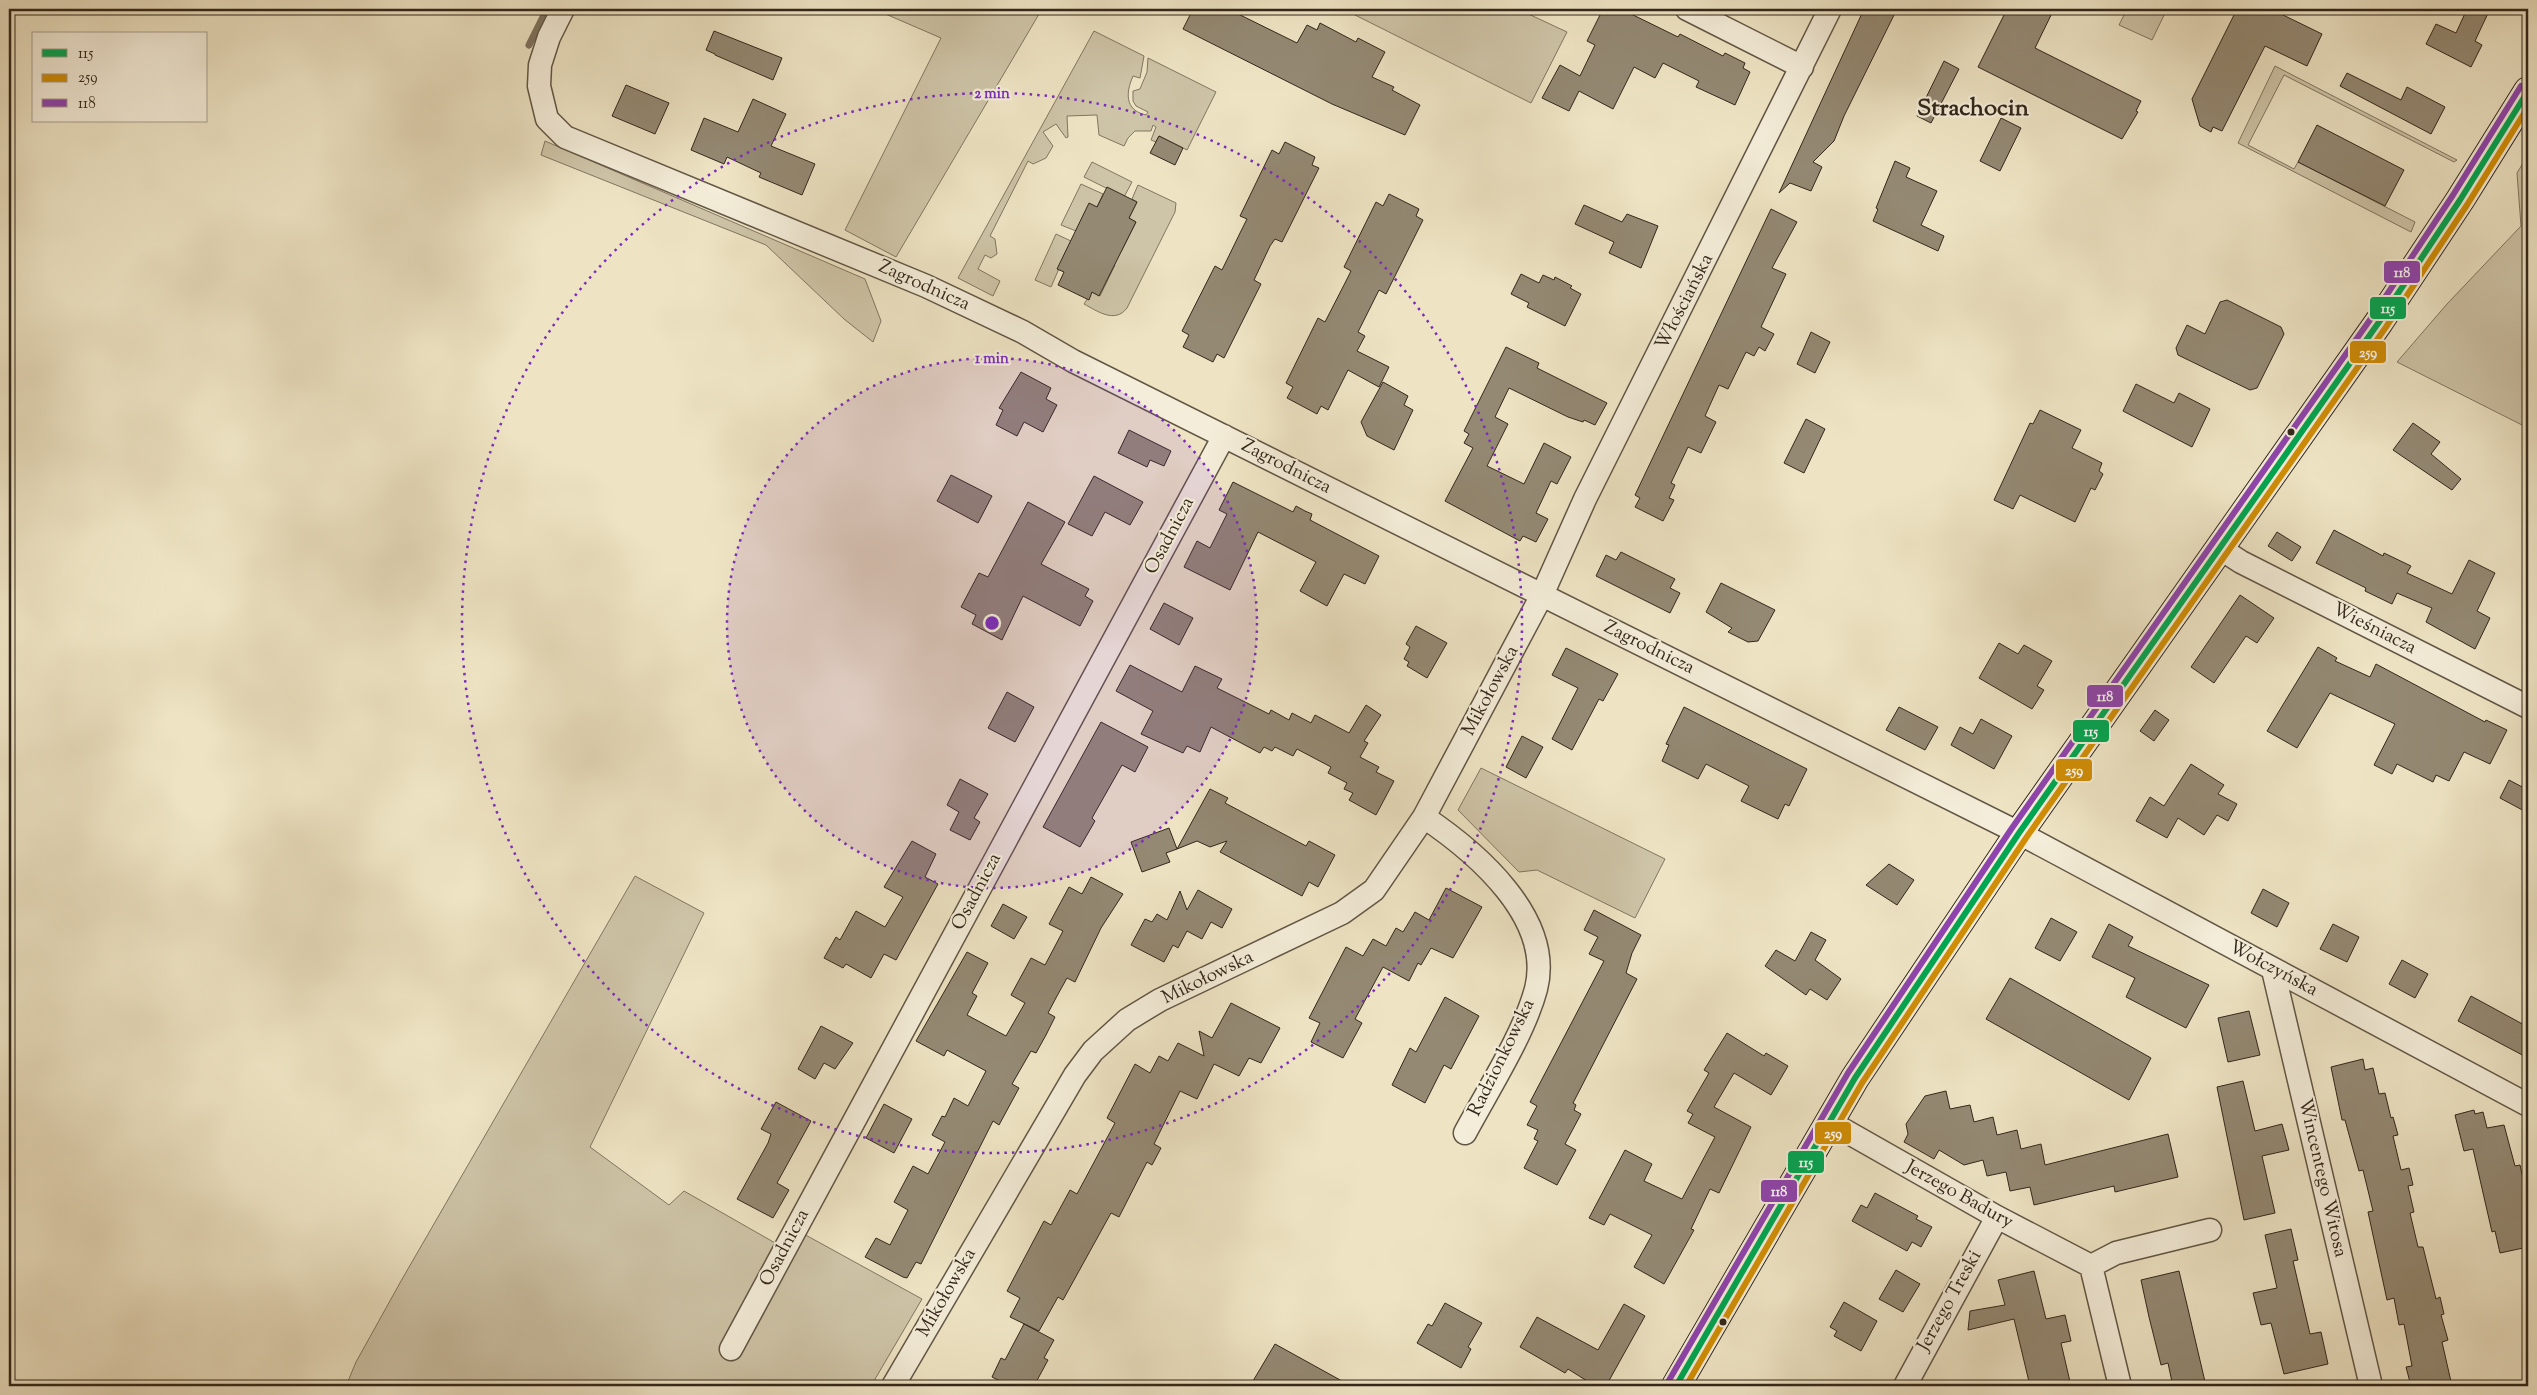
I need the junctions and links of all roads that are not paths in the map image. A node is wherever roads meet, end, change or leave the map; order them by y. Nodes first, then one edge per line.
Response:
1 (563, 9) edge
2 (1687, 9) edge
3 (1830, 9) edge
4 (1802, 67) junction
5 (2528, 91) edge
6 (1224, 436) junction
7 (2221, 549) junction
8 (1542, 595) junction
9 (2528, 707) edge
10 (1424, 817) junction
11 (2019, 833) junction
12 (2273, 970) junction
13 (2528, 1105) edge
14 (1828, 1121) junction
15 (1465, 1132) dead end
16 (1997, 1217) junction
17 (2210, 1230) dead end
18 (2091, 1266) junction
19 (731, 1348) dead end
20 (893, 1386) edge
21 (1676, 1386) edge
22 (1905, 1386) edge
23 (2120, 1386) edge
24 (2371, 1386) edge

1 - 6 street, Zagrodnicza
2 - 4 street
3 - 4 street, Włościańska
4 - 8 street, Włościańska
5 - 7 main road
6 - 8 street, Zagrodnicza
6 - 19 street, Osadnicza
7 - 9 street, Wieśniacza
7 - 11 main road
8 - 10 street, Mikołowska
8 - 11 street, Zagrodnicza
10 - 15 street, Radzionkowska
10 - 20 street, Mikołowska
11 - 12 street, Wołczyńska
11 - 14 main road
12 - 13 street, Wołczyńska
12 - 24 street, Wincentego Witosa
14 - 16 street, Jerzego Badury
14 - 21 main road
16 - 18 street, Jerzego Badury
16 - 22 street, Jerzego Treski
17 - 18 street
18 - 23 street

